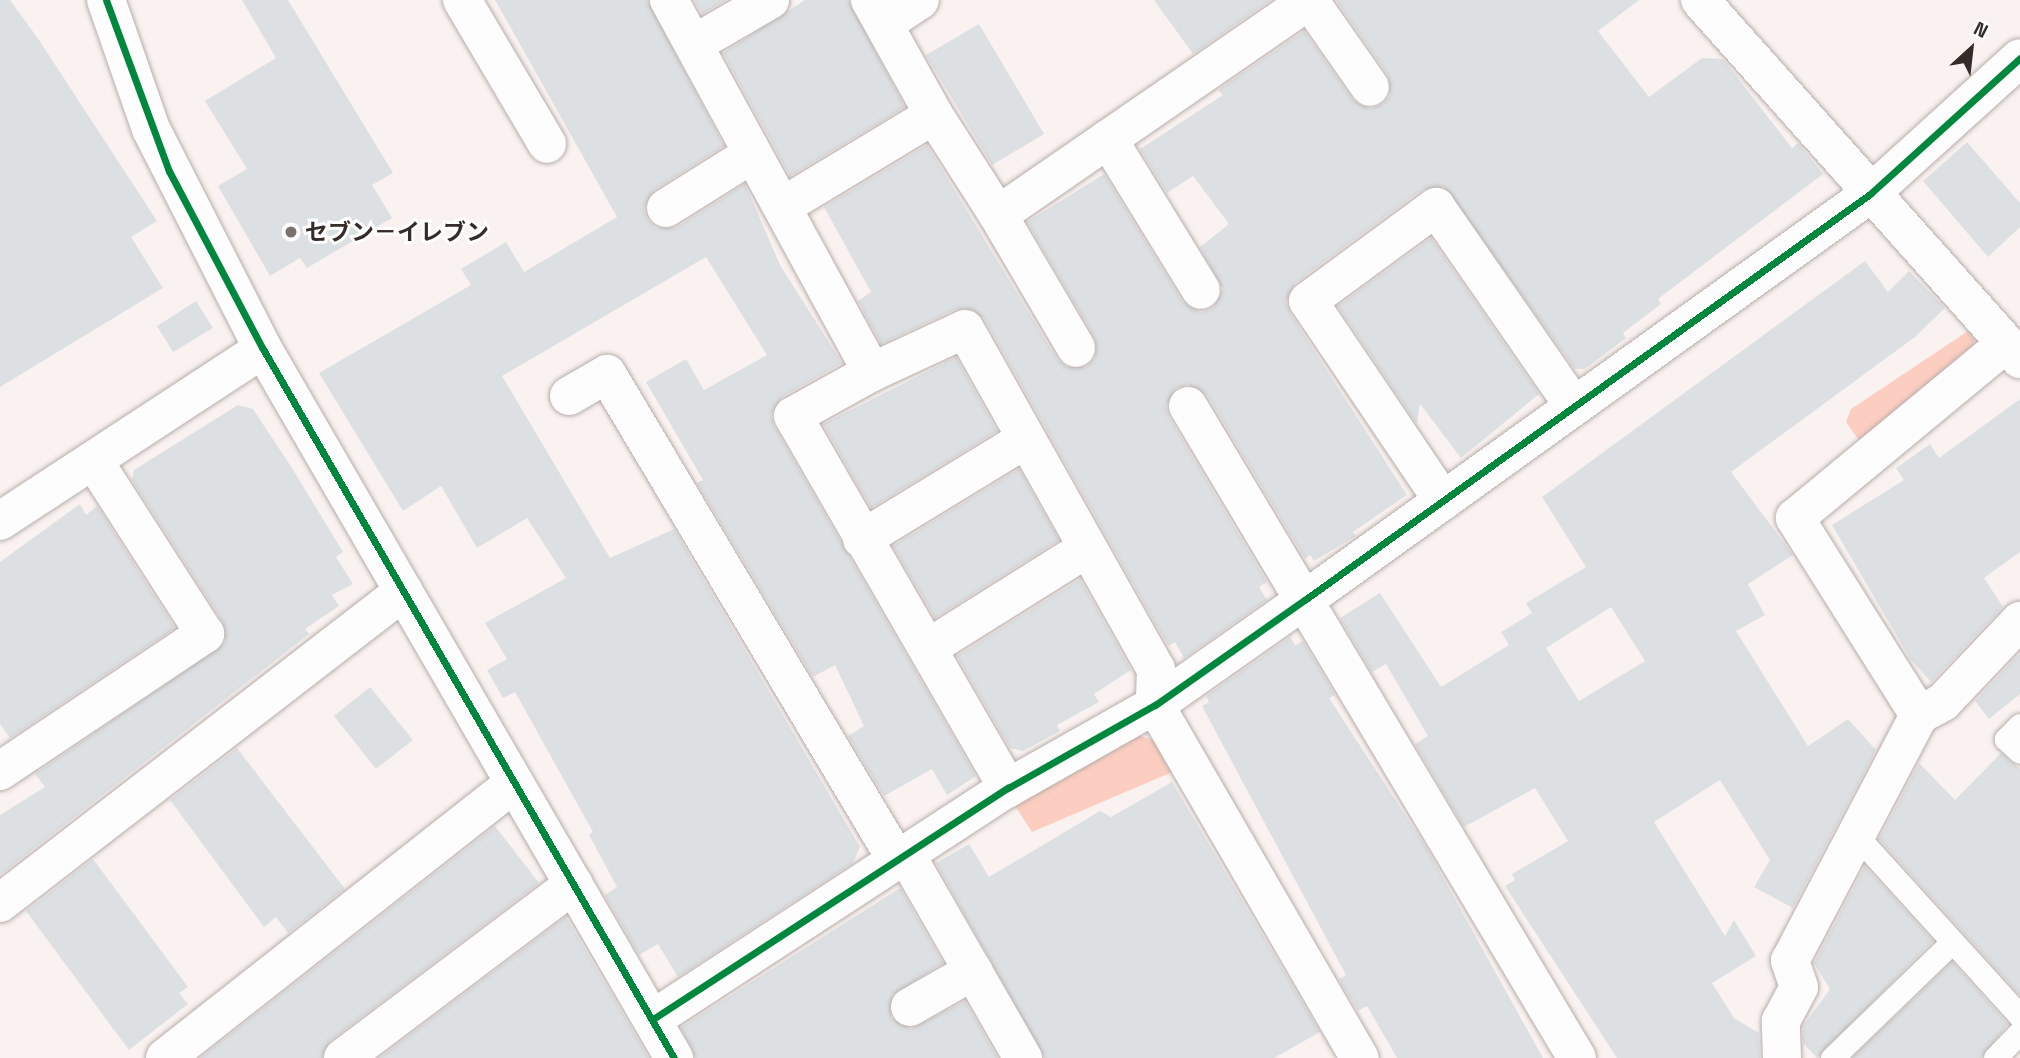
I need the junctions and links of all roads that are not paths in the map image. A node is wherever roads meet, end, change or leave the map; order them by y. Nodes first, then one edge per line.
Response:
1 (106, 0) edge
2 (462, 0) edge
3 (668, 0) edge
4 (770, 0) edge
5 (920, 0) edge
6 (1309, 0) edge
7 (1700, 0) edge
8 (877, 12) edge
9 (694, 44) junction
10 (2020, 58) edge
11 (1370, 88) dead end
12 (934, 115) junction
13 (1108, 139) junction
14 (547, 144) dead end
15 (752, 154) junction
16 (1870, 194) junction
17 (783, 206) junction
18 (666, 208) dead end
19 (998, 215) junction
20 (1201, 290) dead end
21 (1076, 348) dead end
22 (263, 349) junction
23 (2013, 352) edge
24 (872, 372) junction
25 (569, 396) dead end
26 (1188, 406) dead end
27 (1574, 406) junction
28 (1026, 439) junction
29 (94, 461) junction
30 (1443, 501) junction
31 (0, 521) edge
32 (862, 539) junction
33 (1086, 550) junction
34 (404, 591) junction
35 (1306, 599) junction
36 (2020, 621) edge
37 (929, 648) junction
38 (1155, 705) junction
39 (1919, 715) junction
40 (2020, 725) edge
41 (2020, 752) edge
42 (0, 771) edge
43 (514, 783) junction
44 (1007, 788) junction
45 (1855, 834) junction
46 (900, 856) junction
47 (574, 884) junction
48 (0, 903) edge
49 (1952, 942) junction
50 (973, 971) junction
51 (911, 1007) dead end
52 (2020, 1017) edge
53 (653, 1019) junction
54 (2020, 1032) edge
55 (165, 1058) edge
56 (343, 1058) edge
57 (674, 1058) edge
58 (1023, 1058) edge
59 (1360, 1058) edge
60 (1577, 1058) edge
61 (1782, 1058) edge
62 (1832, 1058) edge
63 (1995, 1058) edge

1 - 22 street
2 - 14 street
3 - 9 street
4 - 9 street
5 - 8 street
6 - 11 street
6 - 13 street
7 - 16 street
8 - 12 street
9 - 15 street
10 - 16 street
12 - 17 street
12 - 19 street
13 - 19 street
13 - 20 street
15 - 17 street
15 - 18 street
16 - 23 street
16 - 27 street
17 - 24 street
19 - 21 street
22 - 29 street
22 - 34 street
23 - 39 street
24 - 28 street
24 - 32 street
25 - 46 street
26 - 35 street
27 - 30 street
27 - 30 street
28 - 32 street
28 - 33 street
29 - 31 street
29 - 42 street
30 - 35 street
32 - 37 street
33 - 37 street
33 - 38 street
34 - 43 street
34 - 48 street
35 - 38 street
35 - 60 street
36 - 39 street
37 - 44 street
38 - 44 street
38 - 59 street
39 - 45 street
40 - 41 lane
43 - 47 street
43 - 55 street
44 - 46 street
45 - 49 lane
45 - 61 street
46 - 50 street
46 - 53 street
47 - 53 street
47 - 56 street
49 - 52 lane
49 - 62 lane
50 - 51 street
50 - 58 street
53 - 57 street
54 - 63 lane

